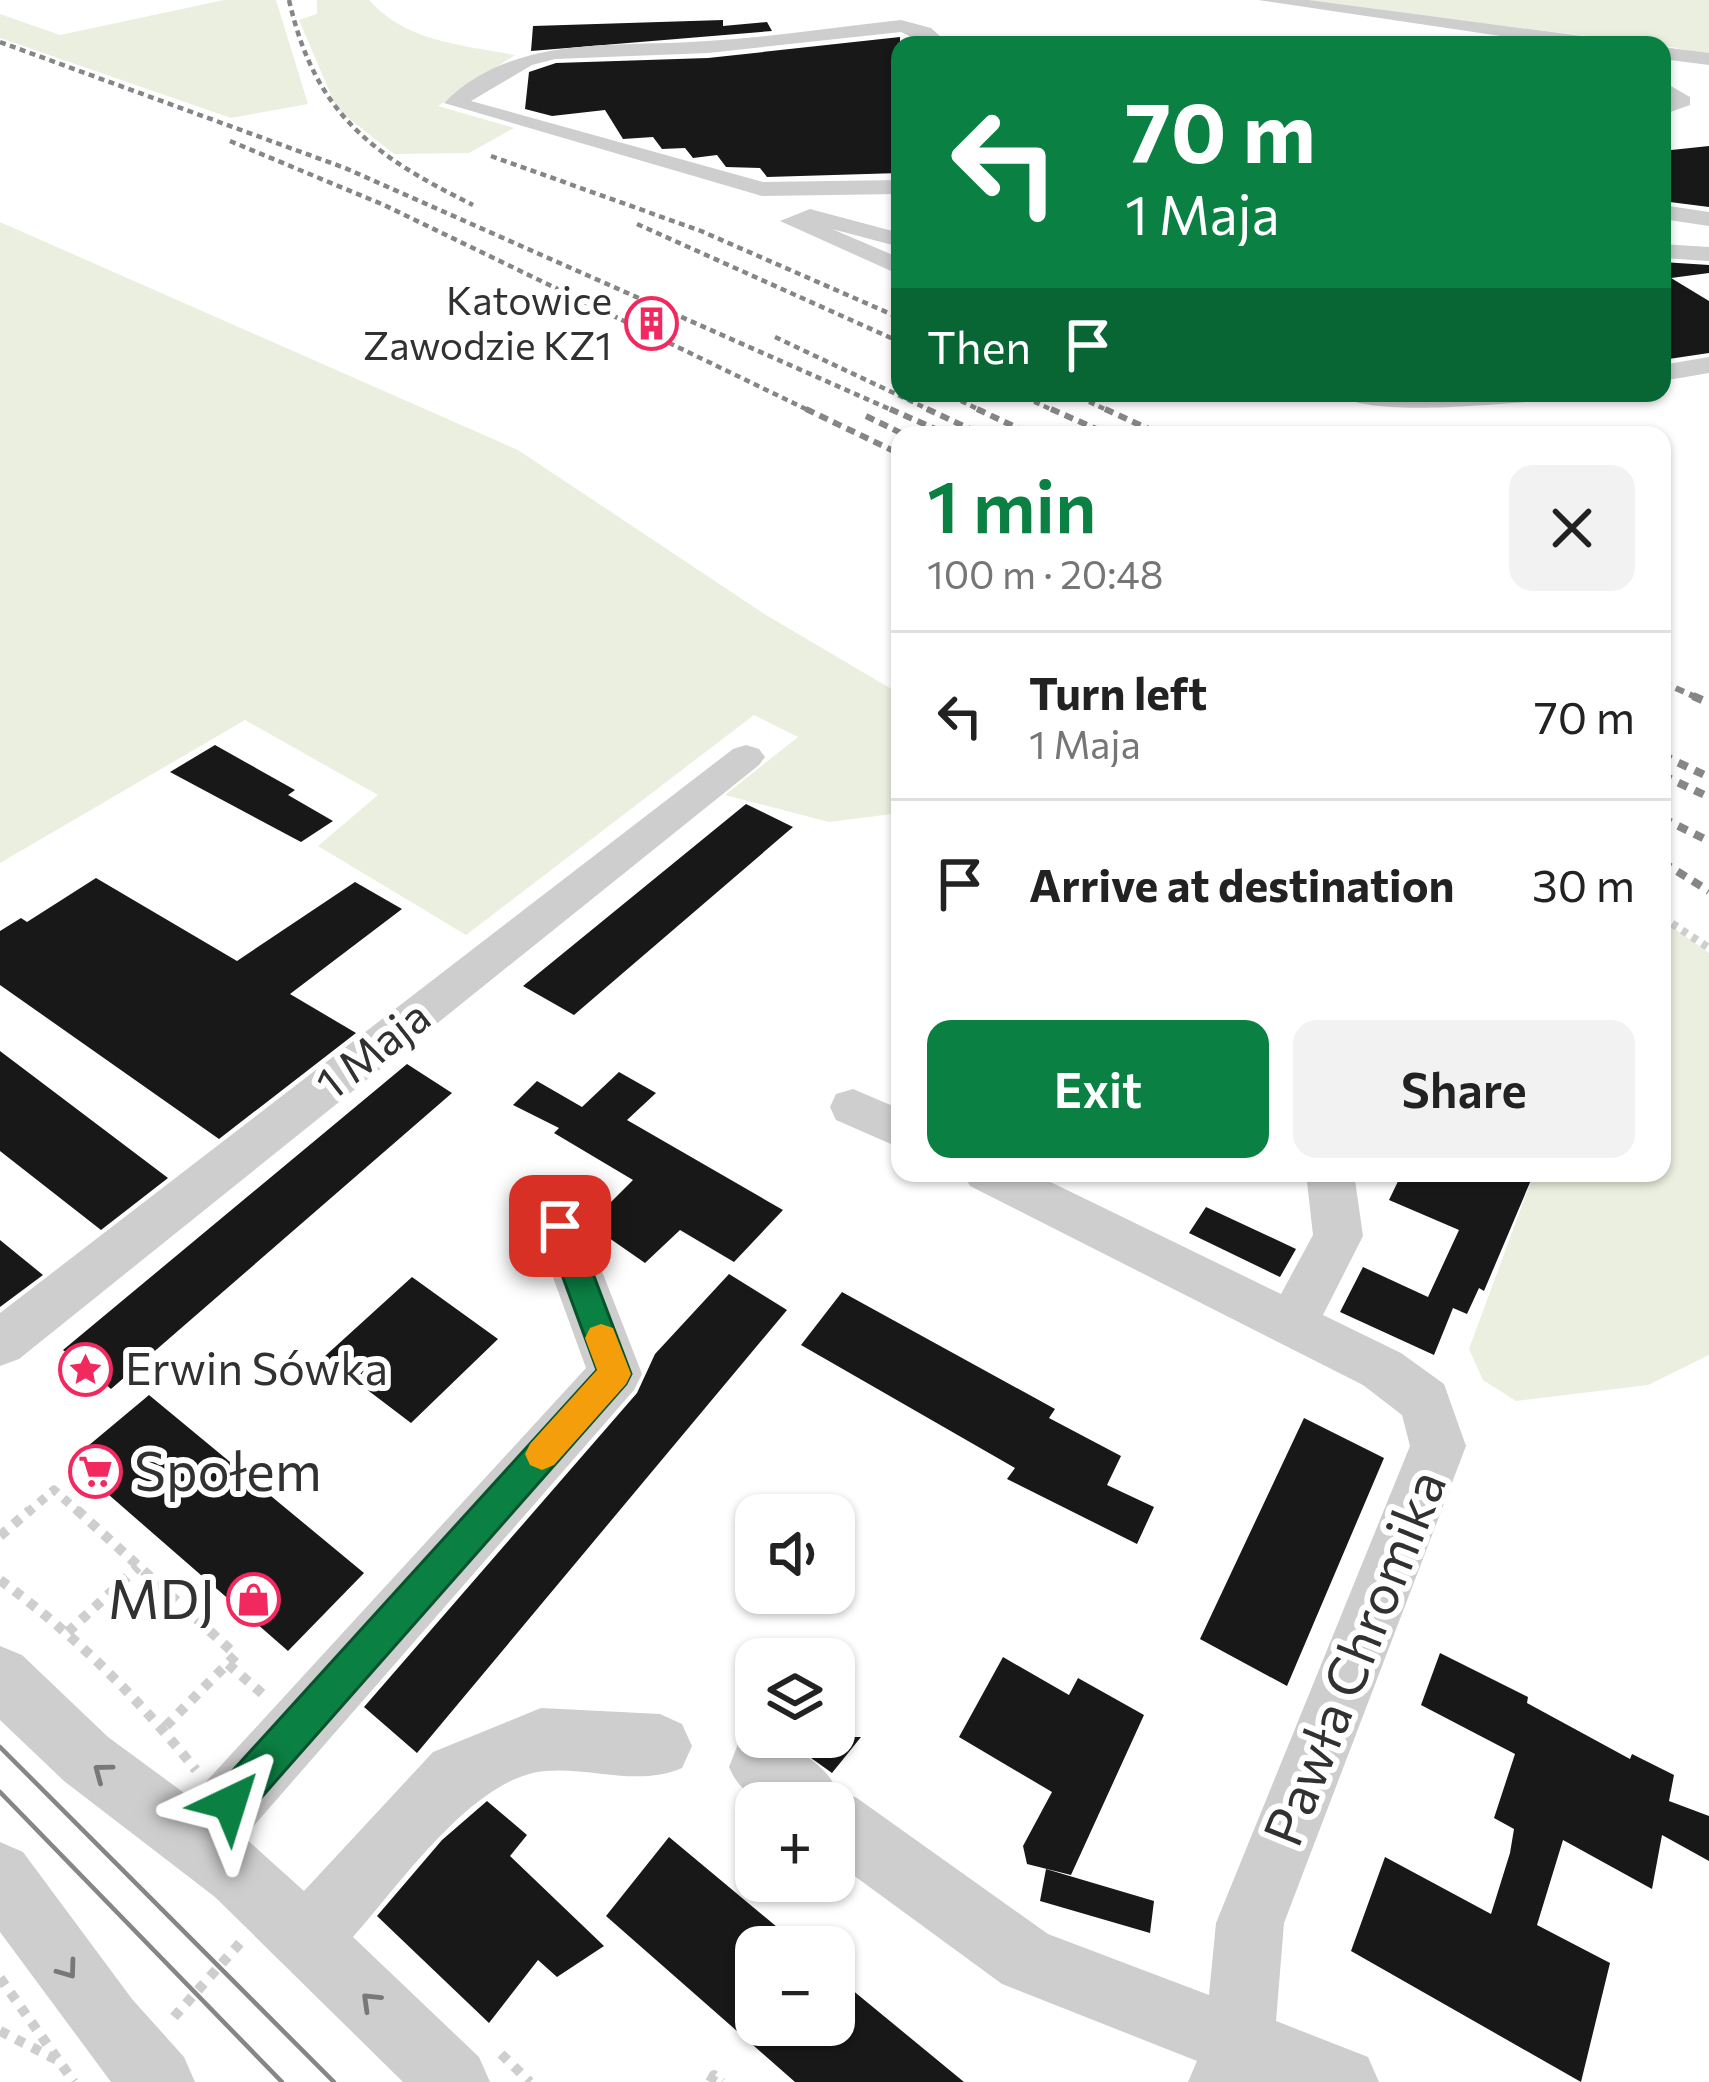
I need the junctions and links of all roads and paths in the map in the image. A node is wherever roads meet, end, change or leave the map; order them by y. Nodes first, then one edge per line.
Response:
1 (1267, 0) edge
2 (1349, 11) junction
3 (929, 36) edge
4 (1375, 36) edge
5 (1537, 36) edge
6 (1671, 53) edge
7 (1709, 59) edge
8 (694, 186) dead end
9 (891, 188) edge
10 (1671, 213) edge
11 (795, 218) junction
12 (1709, 219) edge
13 (891, 237) edge
14 (1671, 252) edge
15 (1709, 254) edge
16 (891, 263) edge
17 (1709, 365) edge
18 (1671, 371) edge
19 (746, 757) dead end
20 (1671, 923) edge
21 (1709, 948) edge
22 (853, 1107) dead end
23 (891, 1126) edge
24 (1005, 1182) edge
25 (1331, 1182) edge
26 (560, 1226) dead end
27 (1292, 1325) junction
28 (0, 1343) edge
29 (0, 1536) edge
30 (138, 1567) junction
31 (68, 1632) dead end
32 (0, 1677) edge
33 (163, 1729) dead end
34 (660, 1746) dead end
35 (855, 1836) edge
36 (195, 1843) junction
37 (0, 1875) edge
38 (274, 1940) junction
39 (0, 1978) edge
40 (0, 2031) edge
41 (165, 2051) edge
42 (61, 2062) junction
43 (1231, 2064) edge
44 (74, 2082) edge
45 (454, 2082) edge
46 (710, 2082) edge
47 (722, 2082) edge
48 (1343, 2082) edge

1 - 2 street
2 - 4 street
2 - 5 street
3 - 9 street
6 - 7 street
8 - 11 street
10 - 12 street
11 - 13 street
11 - 16 street
14 - 15 street
17 - 18 street
19 - 28 street, 1 Maja
20 - 21 path
22 - 23 street
24 - 27 street, Pawła Chromika
25 - 27 street
26 - 36 street
27 - 43 street, Pawła Chromika
29 - 30 path
30 - 31 path
30 - 33 path
36 -> 32 street
34 - 38 street
35 - 43 street
36 - 38 street
37 -> 41 street
38 - 41 path
45 -> 38 street
39 - 42 path
40 - 42 path
42 - 44 path
43 - 48 street
46 - 47 path

